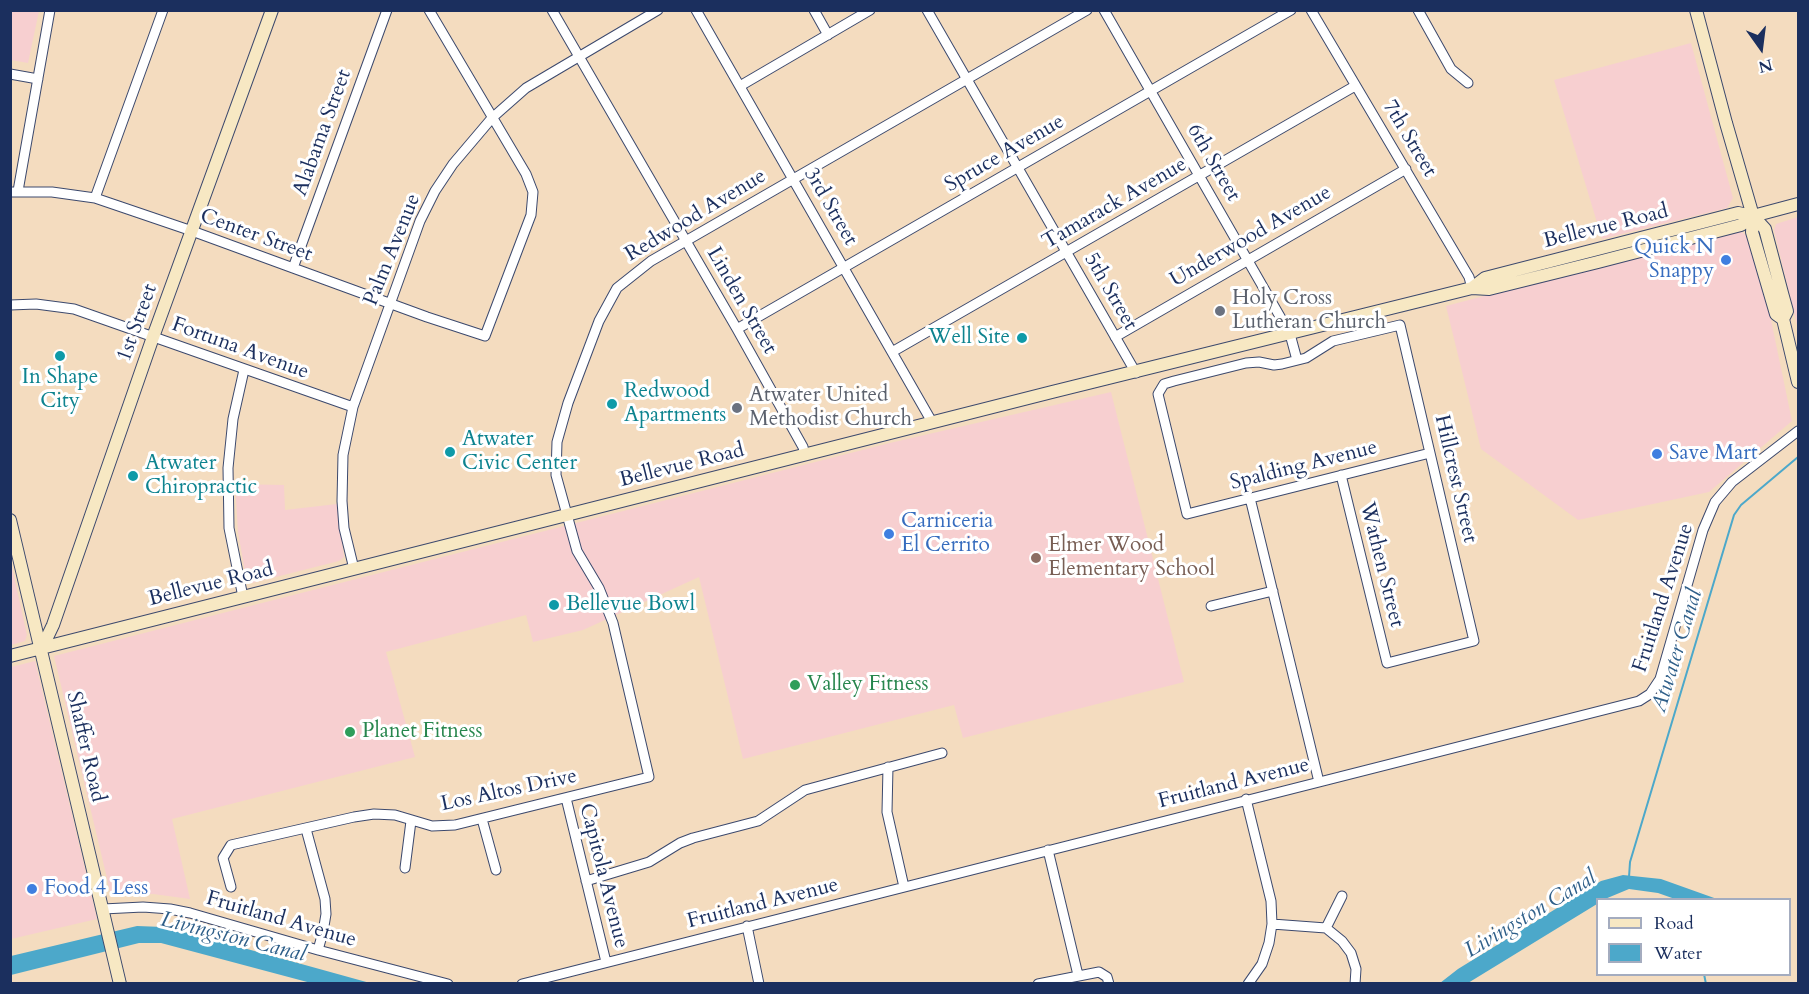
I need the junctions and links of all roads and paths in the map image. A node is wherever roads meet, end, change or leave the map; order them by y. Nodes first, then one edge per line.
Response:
1 (50, 10) edge
2 (163, 10) edge
3 (272, 10) edge
4 (387, 10) edge
5 (429, 10) edge
6 (552, 10) edge
7 (658, 10) edge
8 (696, 10) edge
9 (814, 10) edge
10 (870, 10) edge
11 (927, 10) edge
12 (1087, 10) edge
13 (1104, 10) edge
14 (1291, 10) edge
15 (1311, 10) edge
16 (1430, 10) edge
17 (1696, 10) edge
18 (1420, 14) edge
19 (828, 35) junction
20 (578, 56) junction
21 (10, 74) edge
22 (38, 79) junction
23 (966, 79) junction
24 (1468, 83) dead end
25 (740, 86) junction
26 (1355, 86) junction
27 (1151, 92) junction
28 (492, 118) junction
29 (1017, 168) junction
30 (1406, 169) junction
31 (1200, 176) junction
32 (793, 179) junction
33 (14, 191) edge
34 (95, 198) junction
35 (1798, 204) edge
36 (1753, 216) junction
37 (192, 231) junction
38 (1637, 240) junction
39 (686, 241) junction
40 (1066, 253) junction
41 (1623, 256) junction
42 (1248, 260) junction
43 (293, 268) junction
44 (844, 268) junction
45 (1472, 288) junction
46 (390, 303) junction
47 (10, 305) edge
48 (737, 329) junction
49 (1290, 334) junction
50 (153, 336) junction
51 (1115, 337) junction
52 (892, 352) junction
53 (1297, 360) junction
54 (244, 370) junction
55 (1136, 373) junction
56 (1798, 382) edge
57 (353, 408) junction
58 (932, 422) junction
59 (1798, 431) edge
60 (1430, 453) junction
61 (805, 455) junction
62 (1341, 475) junction
63 (1250, 498) junction
64 (567, 515) junction
65 (12, 528) edge
66 (354, 569) junction
67 (1273, 591) junction
68 (243, 597) junction
69 (1211, 606) dead end
70 (42, 648) junction
71 (10, 656) edge
72 (1387, 663) joint
73 (942, 753) dead end
74 (888, 767) junction
75 (649, 777) joint
76 (1319, 782) junction
77 (566, 798) junction
78 (1246, 800) junction
79 (482, 819) junction
80 (411, 821) junction
81 (306, 829) junction
82 (1048, 850) junction
83 (405, 868) dead end
84 (496, 870) dead end
85 (586, 880) junction
86 (904, 886) junction
87 (231, 887) dead end
88 (1342, 896) dead end
89 (103, 909) junction
90 (1272, 924) junction
91 (747, 926) junction
92 (1326, 928) junction
93 (318, 950) junction
94 (606, 962) junction
95 (1078, 975) junction
96 (120, 984) edge
97 (448, 984) edge
98 (522, 984) edge
99 (759, 984) edge
100 (1038, 984) edge
101 (1109, 984) edge
102 (1248, 984) edge
103 (1355, 984) edge

1 - 22 street
2 - 34 street
3 - 37 main road, 1st Street
4 - 43 street, Alabama Street
5 - 28 street
6 - 20 street, Linden Street
7 - 20 street, Palm Avenue
8 - 25 street, 3rd Street
9 - 19 street
10 - 19 street
11 - 23 street, 5th Street
12 - 23 street, Redwood Avenue
13 - 27 street, 6th Street
14 - 27 street, Spruce Avenue
15 - 26 street, 7th Street
16 - 18 street
17 - 36 main road
18 - 24 street
19 - 25 street
20 - 28 street, Palm Avenue
20 - 39 street, Linden Street
21 - 22 street
22 - 33 street
23 - 29 street, 5th Street
23 - 32 street, Redwood Avenue
25 - 32 street, 3rd Street
26 - 30 street, 7th Street
26 - 31 street, Tamarack Avenue
27 - 29 street, Spruce Avenue
27 - 31 street, 6th Street
28 - 46 street, Palm Avenue
28 - 46 street, Center Street
29 - 40 street, 5th Street
29 - 44 street, Spruce Avenue
30 - 42 street, Underwood Avenue
30 - 45 street, 7th Street
31 - 40 street, Tamarack Avenue
31 - 42 street, 6th Street
32 - 39 street, Redwood Avenue
32 - 44 street, 3rd Street
33 - 34 street, Center Street
34 - 37 street, Center Street
35 - 36 main road, Bellevue Road
36 - 38 main road, Bellevue Road
36 - 41 main road, Bellevue Road
36 - 56 main road
37 - 43 street, Center Street
37 - 50 main road, 1st Street
38 - 41 main road
38 - 45 main road, Bellevue Road
39 - 48 street, Linden Street
39 - 64 street, Redwood Avenue
40 - 51 street, 5th Street
40 - 52 street, Tamarack Avenue
41 - 45 main road, Bellevue Road
42 - 49 street, 6th Street
42 - 51 street, Underwood Avenue
43 - 46 street, Center Street
44 - 48 street, Spruce Avenue
44 - 52 street, 3rd Street
45 - 49 main road, Bellevue Road
46 - 57 street, Palm Avenue
47 - 50 street, Fortuna Avenue
48 - 61 street, Linden Street
49 - 53 street, 6th Street
49 - 55 main road, Bellevue Road
50 - 54 street, Fortuna Avenue
50 - 70 main road, 1st Street
51 - 55 street, 5th Street
52 - 58 street, 3rd Street
53 - 60 street, Hillcrest Street
53 - 63 street, Spalding Avenue
54 - 57 street, Fortuna Avenue
54 - 68 street
55 - 58 main road, Bellevue Road
57 - 66 street, Palm Avenue
58 - 61 main road, Bellevue Road
59 - 76 street, Fruitland Avenue
60 - 62 street, Spalding Avenue
60 - 72 street, Hillcrest Street
61 - 64 main road, Bellevue Road
62 - 63 street, Spalding Avenue
62 - 72 street, Wathen Street
63 - 67 street
64 - 66 main road, Bellevue Road
64 - 75 street, Redwood Avenue
65 - 70 main road, Shaffer Road
66 - 68 main road, Bellevue Road
67 - 69 street
67 - 76 street
68 - 70 main road, Bellevue Road
70 - 71 main road, Bellevue Road
70 - 89 main road, Shaffer Road
73 - 74 street
74 - 85 street
74 - 86 street
75 - 77 street, Los Altos Drive
76 - 78 street, Fruitland Avenue
77 - 79 street, Los Altos Drive
77 - 85 street, Capitola Avenue
78 - 82 street, Fruitland Avenue
78 - 90 street
79 - 80 street, Los Altos Drive
79 - 84 street
80 - 81 street, Los Altos Drive
80 - 83 street
81 - 87 street, Los Altos Drive
81 - 93 street
82 - 86 street, Fruitland Avenue
82 - 95 street
85 - 94 street, Capitola Avenue
86 - 91 street, Fruitland Avenue
88 - 92 street
89 - 93 street, Fruitland Avenue
89 - 96 main road, Shaffer Road
90 - 92 street
90 - 102 street
91 - 94 street, Fruitland Avenue
91 - 99 street
92 - 103 street
93 - 97 street, Fruitland Avenue
94 - 98 street, Fruitland Avenue
95 - 100 street
95 - 101 street

